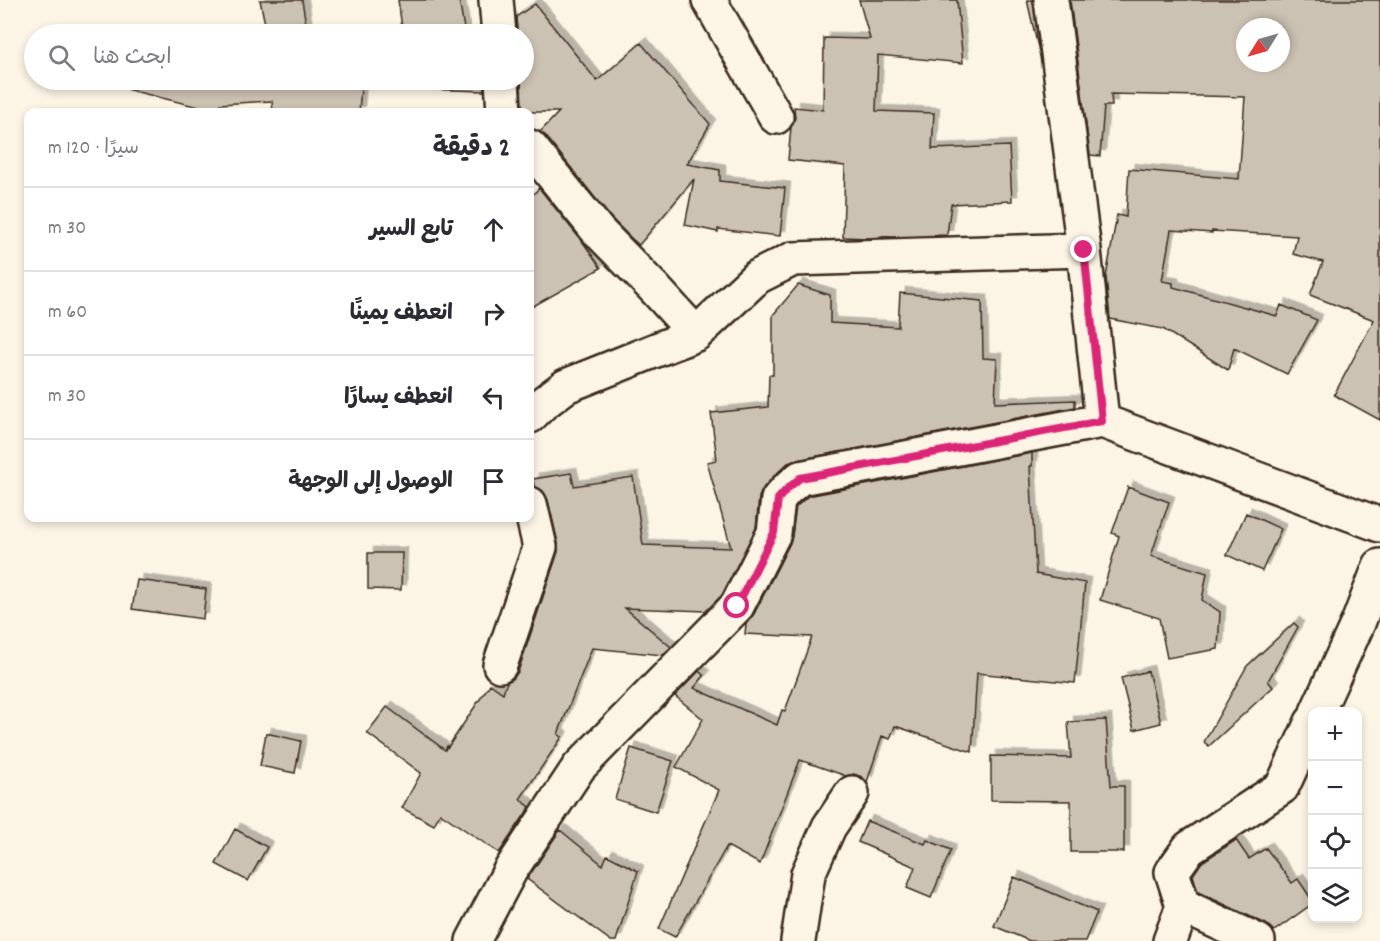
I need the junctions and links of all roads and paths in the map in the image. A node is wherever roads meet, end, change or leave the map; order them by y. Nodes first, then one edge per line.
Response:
1 (496, 0) edge
2 (709, 0) edge
3 (1051, 0) edge
4 (498, 24) edge
5 (503, 90) edge
6 (504, 108) edge
7 (776, 117) dead end
8 (534, 152) edge
9 (1084, 250) junction
10 (696, 334) junction
11 (534, 412) edge
12 (1102, 421) junction
13 (534, 521) edge
14 (1380, 525) edge
15 (1380, 566) edge
16 (500, 665) dead end
17 (1319, 707) edge
18 (1308, 731) edge
19 (852, 793) dead end
20 (1184, 906) junction
21 (473, 941) edge
22 (798, 941) edge
23 (1170, 941) edge
24 (1258, 941) edge

1 - 4 street
2 - 7 street
3 - 9 street
5 - 6 street
8 - 10 street
9 - 10 street
9 - 12 street
10 - 11 street
12 - 14 street
12 - 21 street
13 - 16 street
15 - 17 street
18 - 20 street
19 - 22 street
20 - 23 street
20 - 24 street

